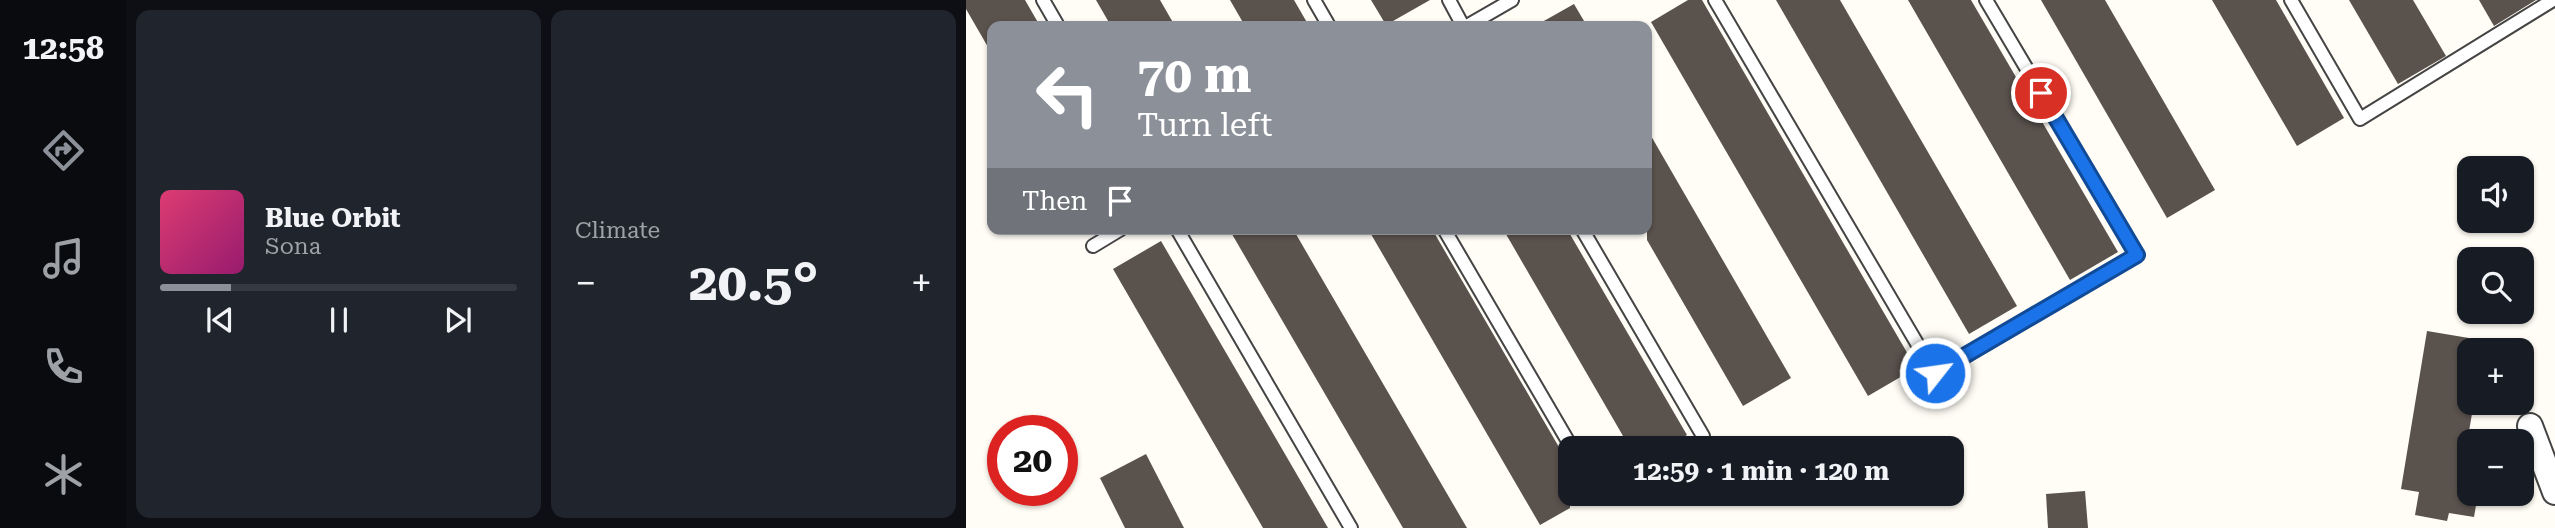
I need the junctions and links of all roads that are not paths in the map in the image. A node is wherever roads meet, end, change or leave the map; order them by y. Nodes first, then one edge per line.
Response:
1 (1042, 0) edge
2 (1314, 0) edge
3 (1449, 0) edge
4 (1512, 0) edge
5 (1714, 0) edge
6 (1986, 0) edge
7 (2291, 0) edge
8 (2553, 0) edge
9 (1055, 21) edge
10 (1326, 21) edge
11 (1462, 21) edge
12 (1474, 21) edge
13 (1111, 235) edge
14 (1180, 235) edge
15 (1448, 235) edge
16 (1586, 235) edge
17 (1093, 246) dead end
18 (2530, 426) dead end
19 (1565, 436) edge
20 (1703, 436) dead end
21 (2555, 492) edge
22 (1351, 528) edge

1 - 9 lane
2 - 10 lane
3 - 11 lane
4 - 12 lane
5 - 6 lane
7 - 8 lane
13 - 17 lane
14 - 22 lane
15 - 19 lane
16 - 20 lane
18 - 21 street

